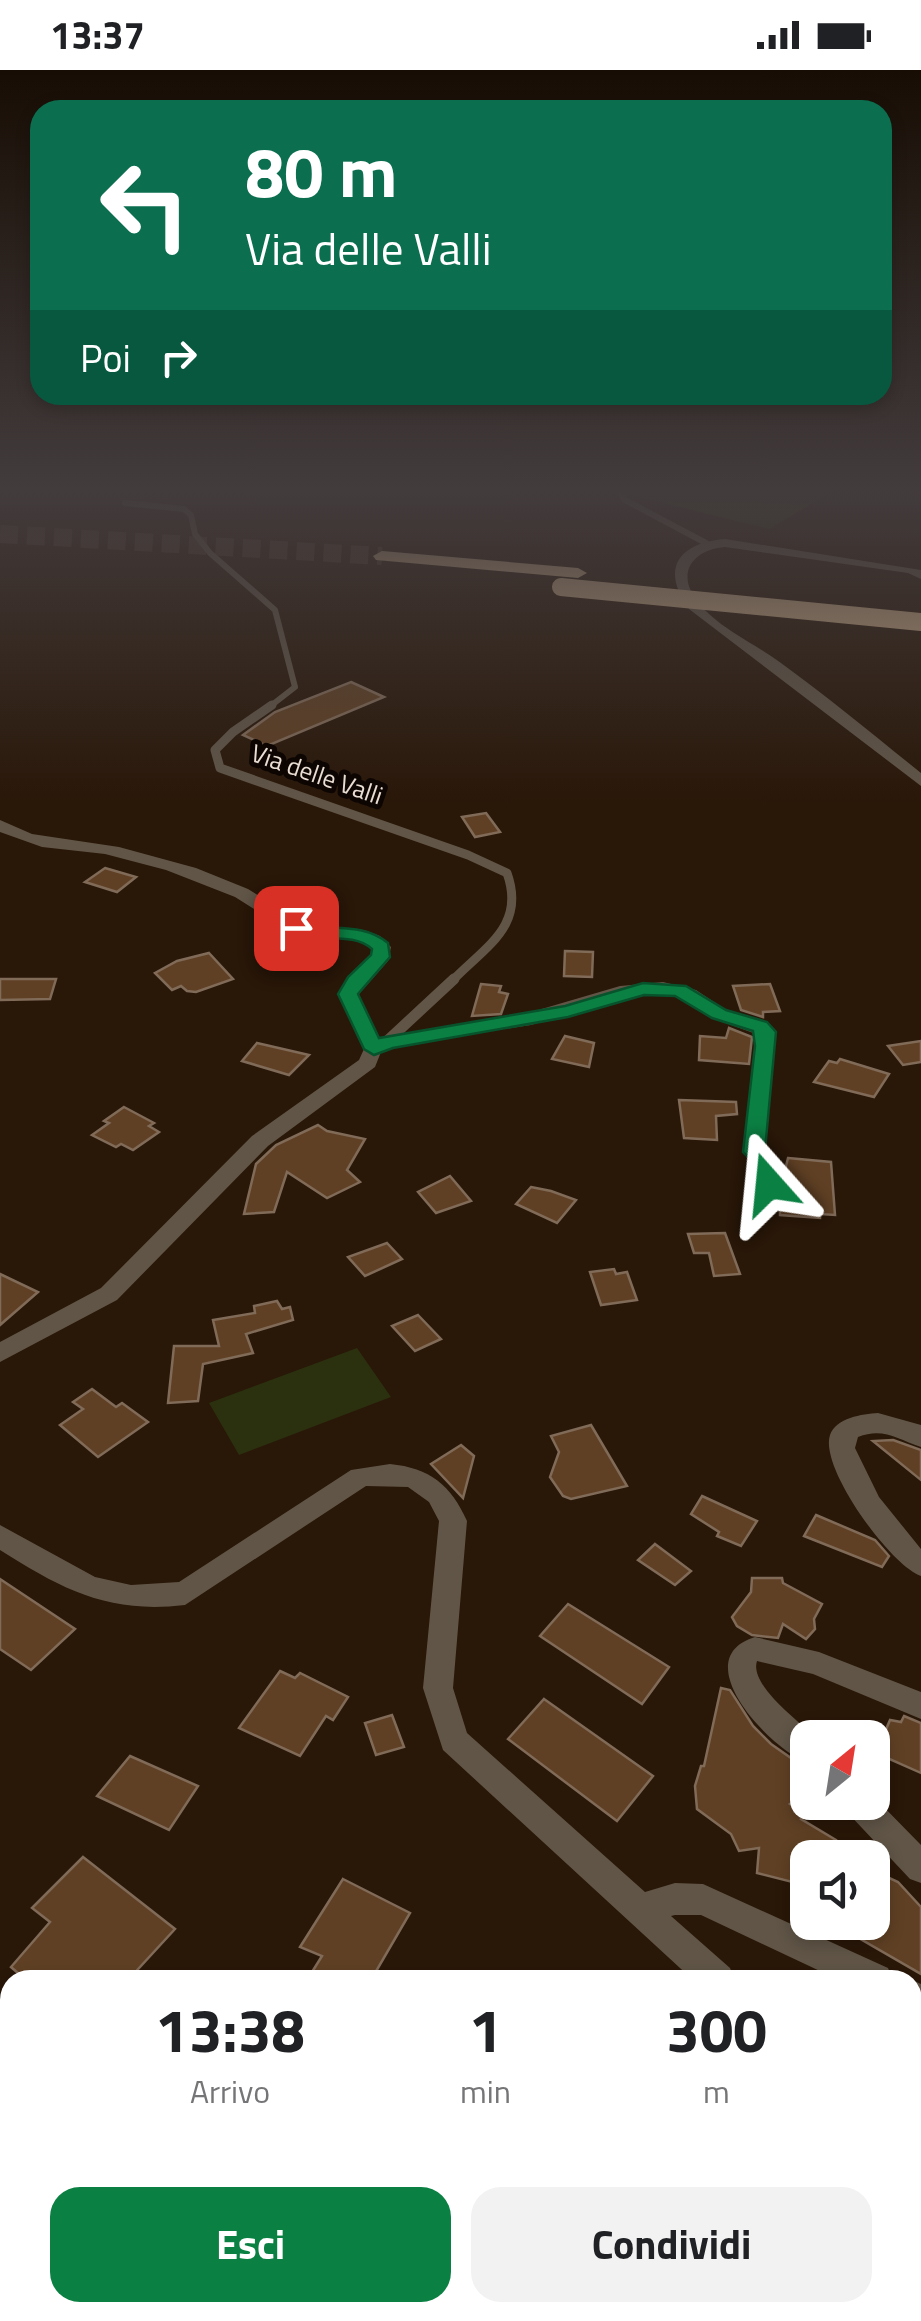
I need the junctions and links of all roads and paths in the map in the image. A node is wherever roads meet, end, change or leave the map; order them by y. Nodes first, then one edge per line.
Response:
1 (258, 596) edge
2 (654, 596) edge
3 (687, 596) edge
4 (781, 596) edge
5 (921, 612) edge
6 (921, 622) edge
7 (921, 780) edge
8 (0, 825) edge
9 (381, 1046) junction
10 (769, 1184) dead end
11 (0, 1353) edge
12 (921, 1436) edge
13 (0, 1536) edge
14 (921, 1565) edge
15 (921, 1706) edge
16 (790, 1731) edge
17 (875, 1820) edge
18 (921, 1868) edge
19 (639, 1910) junction
20 (707, 1970) edge
21 (854, 1970) edge

1 - 9 lane, Via delle Valli
2 - 6 highway, bridge
3 - 7 street
4 - 5 highway, bridge
8 - 9 street
9 - 10 street
9 - 11 street, Via delle Valli
12 - 14 street
13 - 19 street
15 - 16 street
17 - 18 street
19 - 20 street
19 - 21 street

